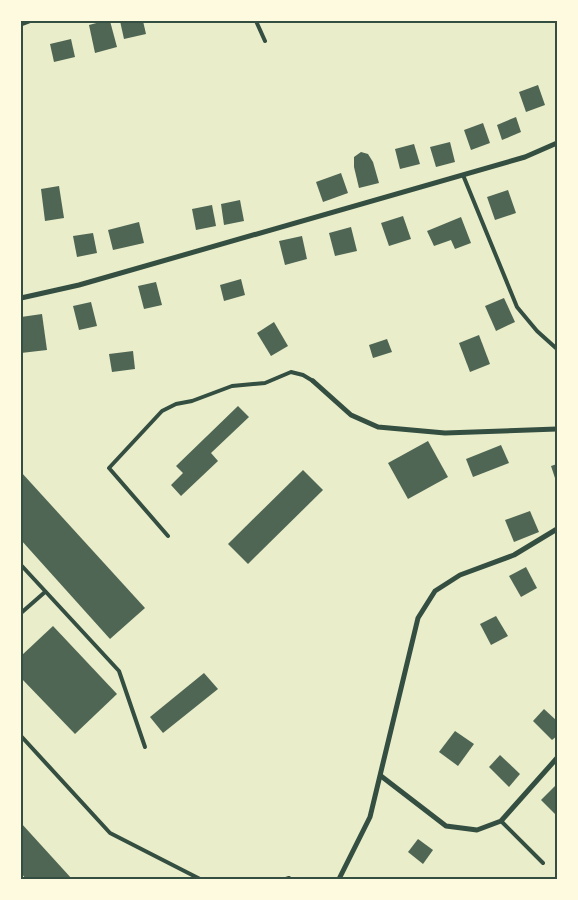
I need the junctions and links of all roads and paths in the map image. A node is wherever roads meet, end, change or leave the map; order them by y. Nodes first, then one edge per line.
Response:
1 (29, 21) edge
2 (256, 21) edge
3 (21, 24) edge
4 (265, 41) dead end
5 (557, 143) edge
6 (463, 175) junction
7 (21, 298) edge
8 (557, 349) edge
9 (313, 381) joint
10 (557, 429) edge
11 (557, 529) edge
12 (168, 536) dead end
13 (21, 565) edge
14 (45, 592) junction
15 (21, 613) edge
16 (21, 736) edge
17 (145, 747) dead end
18 (557, 758) edge
19 (380, 776) junction
20 (501, 821) junction
21 (542, 863) dead end
22 (200, 879) edge
23 (339, 879) edge

1 - 3 street
2 - 4 lane
5 - 6 street
6 - 7 street
6 - 8 lane
9 - 10 street
9 - 12 lane
11 - 19 street
13 - 14 lane
14 - 15 lane
14 - 17 lane
16 - 22 lane
18 - 20 street
19 - 20 street
19 - 23 street
20 - 21 lane

